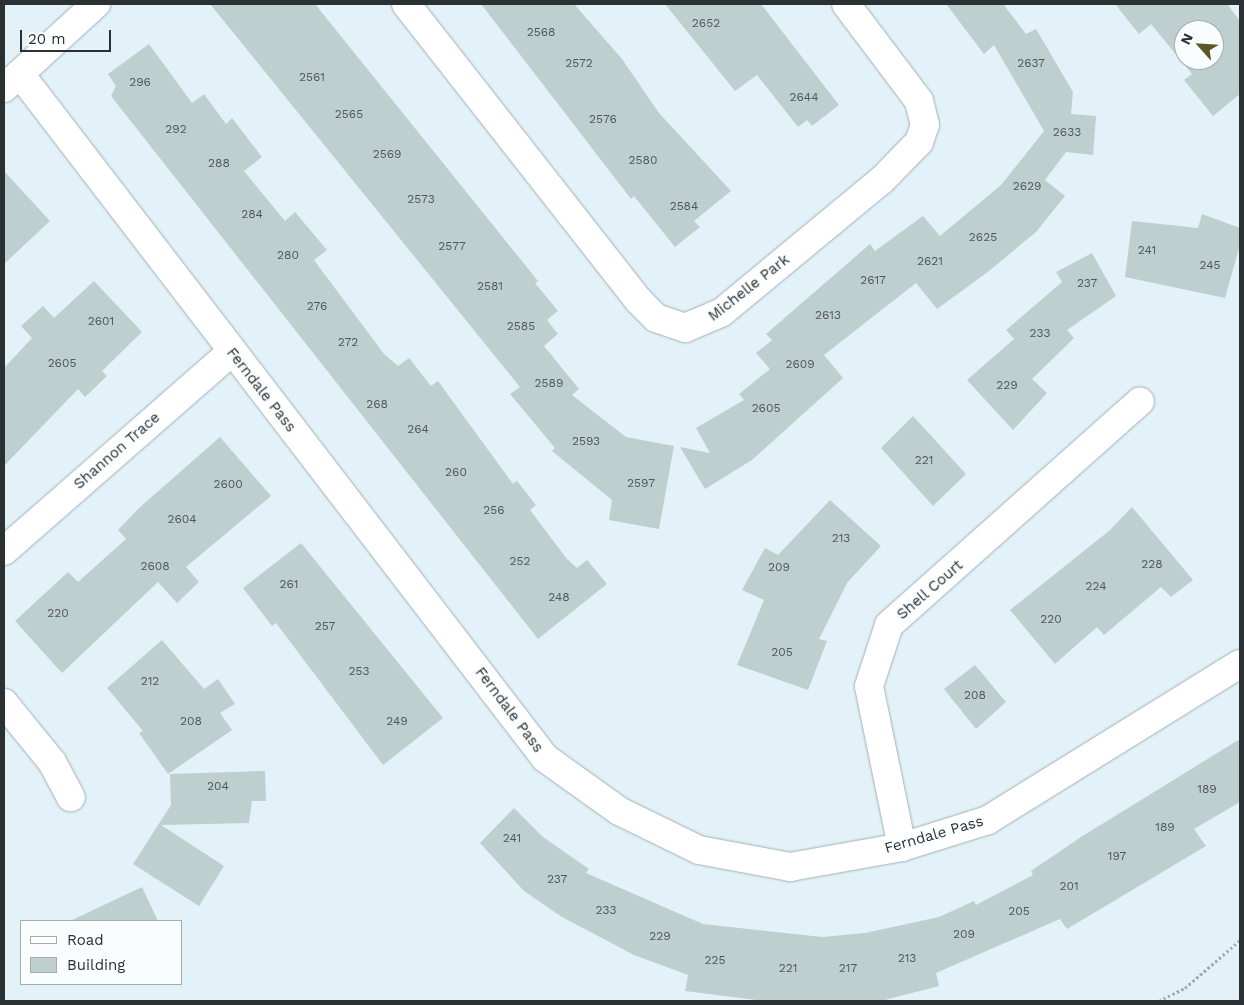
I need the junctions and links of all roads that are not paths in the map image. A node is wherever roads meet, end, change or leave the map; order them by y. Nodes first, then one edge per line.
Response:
1 (96, 4) edge
2 (406, 4) edge
3 (846, 4) edge
4 (12, 81) edge
5 (231, 352) junction
6 (1140, 401) dead end
7 (4, 551) edge
8 (1240, 664) edge
9 (4, 703) edge
10 (70, 797) dead end
11 (902, 847) junction

1 - 4 street
2 - 3 street, Michelle Park
4 - 5 street, Ferndale Pass
5 - 7 street, Shannon Trace
5 - 11 street, Ferndale Pass
6 - 11 street, Shell Court
8 - 11 street, Ferndale Pass
9 - 10 street

